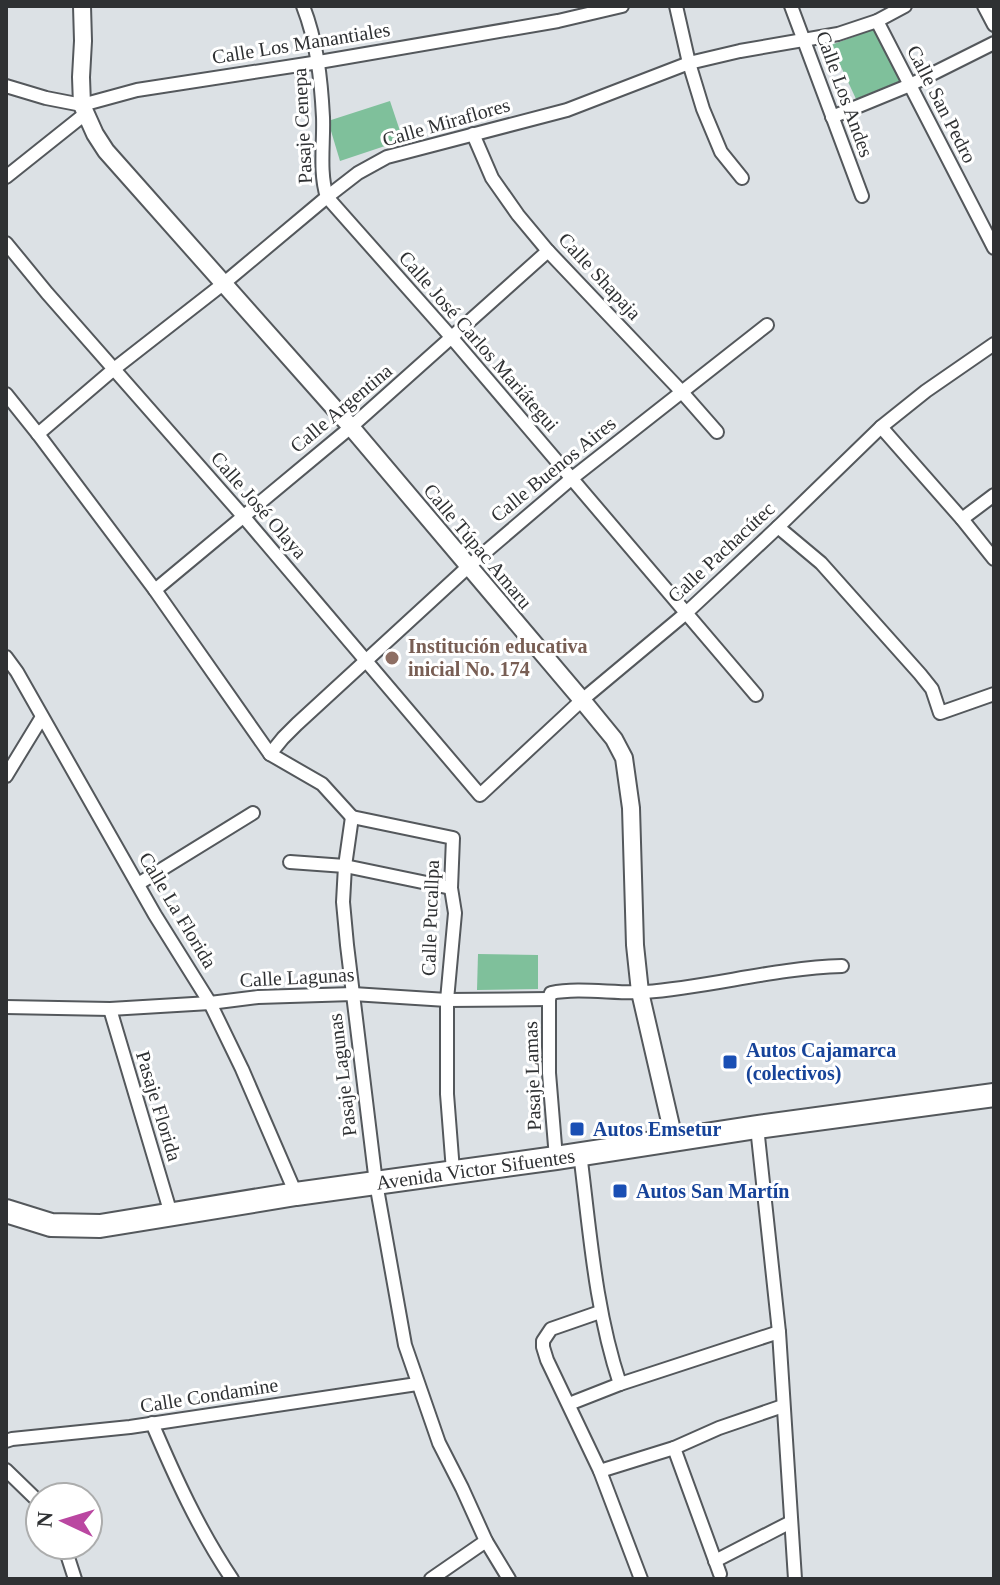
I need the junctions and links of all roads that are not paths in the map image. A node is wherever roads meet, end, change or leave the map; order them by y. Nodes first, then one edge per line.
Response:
1 (82, 6) edge
2 (303, 6) edge
3 (622, 6) edge
4 (676, 6) edge
5 (791, 6) edge
6 (905, 6) edge
7 (984, 6) edge
8 (877, 21) junction
9 (994, 25) edge
10 (804, 41) junction
11 (994, 43) edge
12 (319, 62) junction
13 (689, 63) junction
14 (910, 85) junction
15 (6, 86) edge
16 (83, 110) junction
17 (832, 117) junction
18 (473, 134) junction
19 (6, 177) edge
20 (742, 178) dead end
21 (862, 196) dead end
22 (327, 197) junction
23 (6, 243) edge
24 (994, 248) edge
25 (548, 251) junction
26 (223, 284) junction
27 (767, 325) dead end
28 (452, 338) junction
29 (994, 344) edge
30 (114, 369) junction
31 (681, 391) junction
32 (6, 394) edge
33 (351, 427) junction
34 (881, 427) junction
35 (717, 432) dead end
36 (38, 434) junction
37 (571, 479) junction
38 (994, 495) edge
39 (243, 516) junction
40 (962, 519) junction
41 (778, 527) junction
42 (994, 559) edge
43 (469, 566) junction
44 (155, 590) junction
45 (685, 614) junction
46 (6, 657) edge
47 (364, 660) junction
48 (994, 694) edge
49 (756, 695) dead end
50 (582, 700) junction
51 (42, 717) junction
52 (270, 754) junction
53 (6, 776) edge
54 (480, 795) joint
55 (253, 813) dead end
56 (352, 817) junction
57 (290, 862) dead end
58 (345, 866) junction
59 (138, 884) junction
60 (451, 888) junction
61 (842, 966) dead end
62 (640, 992) junction
63 (353, 994) junction
64 (550, 996) junction
65 (447, 1000) junction
66 (210, 1003) junction
67 (6, 1007) edge
68 (110, 1009) junction
69 (994, 1095) edge
70 (757, 1127) junction
71 (674, 1139) junction
72 (580, 1153) junction
73 (556, 1158) junction
74 (453, 1171) junction
75 (376, 1183) junction
76 (296, 1194) junction
77 (9, 1211) edge
78 (171, 1214) junction
79 (600, 1312) junction
80 (779, 1332) junction
81 (417, 1384) junction
82 (620, 1384) junction
83 (569, 1404) junction
84 (783, 1406) junction
85 (152, 1423) junction
86 (6, 1441) edge
87 (674, 1448) junction
88 (6, 1470) edge
89 (600, 1471) junction
90 (24, 1487) edge
91 (791, 1522) junction
92 (486, 1541) junction
93 (232, 1579) edge
94 (431, 1579) edge
95 (509, 1579) edge
96 (641, 1579) edge
97 (795, 1579) edge

1 - 16 street
2 - 12 street, Pasaje Cenepa
3 - 12 street, Calle Los Manantiales
4 - 13 street
5 - 10 street, Calle Los Andes
6 - 8 street, Calle Miraflores
7 - 9 street
8 - 10 street, Calle Miraflores
8 - 14 street, Calle San Pedro
10 - 13 street, Calle Miraflores
10 - 17 street, Calle Los Andes
11 - 14 street
12 - 16 street, Calle Los Manantiales
12 - 22 street, Pasaje Cenepa
13 - 18 street, Calle Miraflores
13 - 20 street
14 - 17 street
14 - 24 street, Calle San Pedro
15 - 16 street
16 - 19 street
16 - 26 street, Calle Túpac Amaru
17 - 21 street, Calle Los Andes
18 - 22 street, Calle Miraflores
18 - 25 street, Calle Shapaja
22 - 26 street, Calle Miraflores
22 - 28 street, Calle José Carlos Mariátegui
23 - 30 street, Calle José Olaya
25 - 28 street, Calle Argentina
25 - 31 street, Calle Shapaja
26 - 30 street, Calle Miraflores
26 - 33 street, Calle Túpac Amaru
27 - 31 street, Calle Buenos Aires
28 - 33 street, Calle Argentina
28 - 37 street, Calle José Carlos Mariátegui
29 - 34 street, Calle Pachacútec
30 - 36 street, Calle Miraflores
30 - 39 street, Calle José Olaya
31 - 35 street, Calle Shapaja
31 - 37 street, Calle Buenos Aires
32 - 36 street
33 - 39 street, Calle Argentina
33 - 43 street, Calle Túpac Amaru
34 - 40 street
34 - 41 street, Calle Pachacútec
36 - 44 street
37 - 43 street, Calle Buenos Aires
37 - 45 street, Calle José Carlos Mariátegui
38 - 40 street
39 - 44 street, Calle Argentina
39 - 47 street, Calle José Olaya
40 - 42 street
41 - 45 street, Calle Pachacútec
41 - 48 street
43 - 47 street, Calle Buenos Aires
43 - 50 street, Calle Túpac Amaru
44 - 52 street
45 - 49 street, Calle José Carlos Mariátegui
45 - 50 street, Calle Pachacútec
46 - 51 street, Calle La Florida
47 - 52 street, Calle Buenos Aires
47 - 54 street, Calle José Olaya
50 - 54 street, Calle Pachacútec
50 - 62 street, Calle Túpac Amaru
51 - 53 street
51 - 59 street, Calle La Florida
52 - 56 street
55 - 59 street
56 - 58 street, Pasaje Lagunas
56 - 60 street, Calle Pucallpa
57 - 58 street
58 - 60 street
58 - 63 street, Pasaje Lagunas
59 - 66 street, Calle La Florida
60 - 65 street, Calle Pucallpa
61 - 62 street
62 - 64 street
62 - 71 street, Calle Túpac Amaru
63 - 65 street, Calle Lagunas
63 - 66 street, Calle Lagunas
63 - 75 street, Pasaje Lagunas
64 - 65 street, Calle Lagunas
64 - 73 street, Pasaje Lamas
65 - 74 street, Calle Pucallpa
66 - 68 street, Calle Lagunas
66 - 76 street, Calle La Florida
67 - 68 street, Calle Lagunas
68 - 78 street, Pasaje Florida
69 - 70 highway, Avenida Victor Sifuentes
70 - 71 highway, Avenida Victor Sifuentes
70 - 80 street
71 - 72 highway, Avenida Victor Sifuentes
72 - 73 highway, Avenida Victor Sifuentes
72 - 79 street
73 - 74 highway, Avenida Victor Sifuentes
74 - 75 highway, Avenida Victor Sifuentes
75 - 76 highway, Avenida Victor Sifuentes
75 - 81 street, Pasaje Lagunas
76 - 78 highway, Avenida Victor Sifuentes
77 - 78 highway, Avenida Victor Sifuentes
79 - 82 street
79 - 83 street
80 - 82 street
80 - 84 street
81 - 85 street, Calle Condamine
81 - 92 street, Pasaje Lagunas
82 - 83 street
83 - 89 street
84 - 87 street
84 - 91 street
85 - 86 street, Calle Condamine
85 - 93 street
87 - 89 street
87 - 91 street
88 - 90 street
89 - 96 street
91 - 97 street
92 - 94 street
92 - 95 street, Pasaje Lagunas

